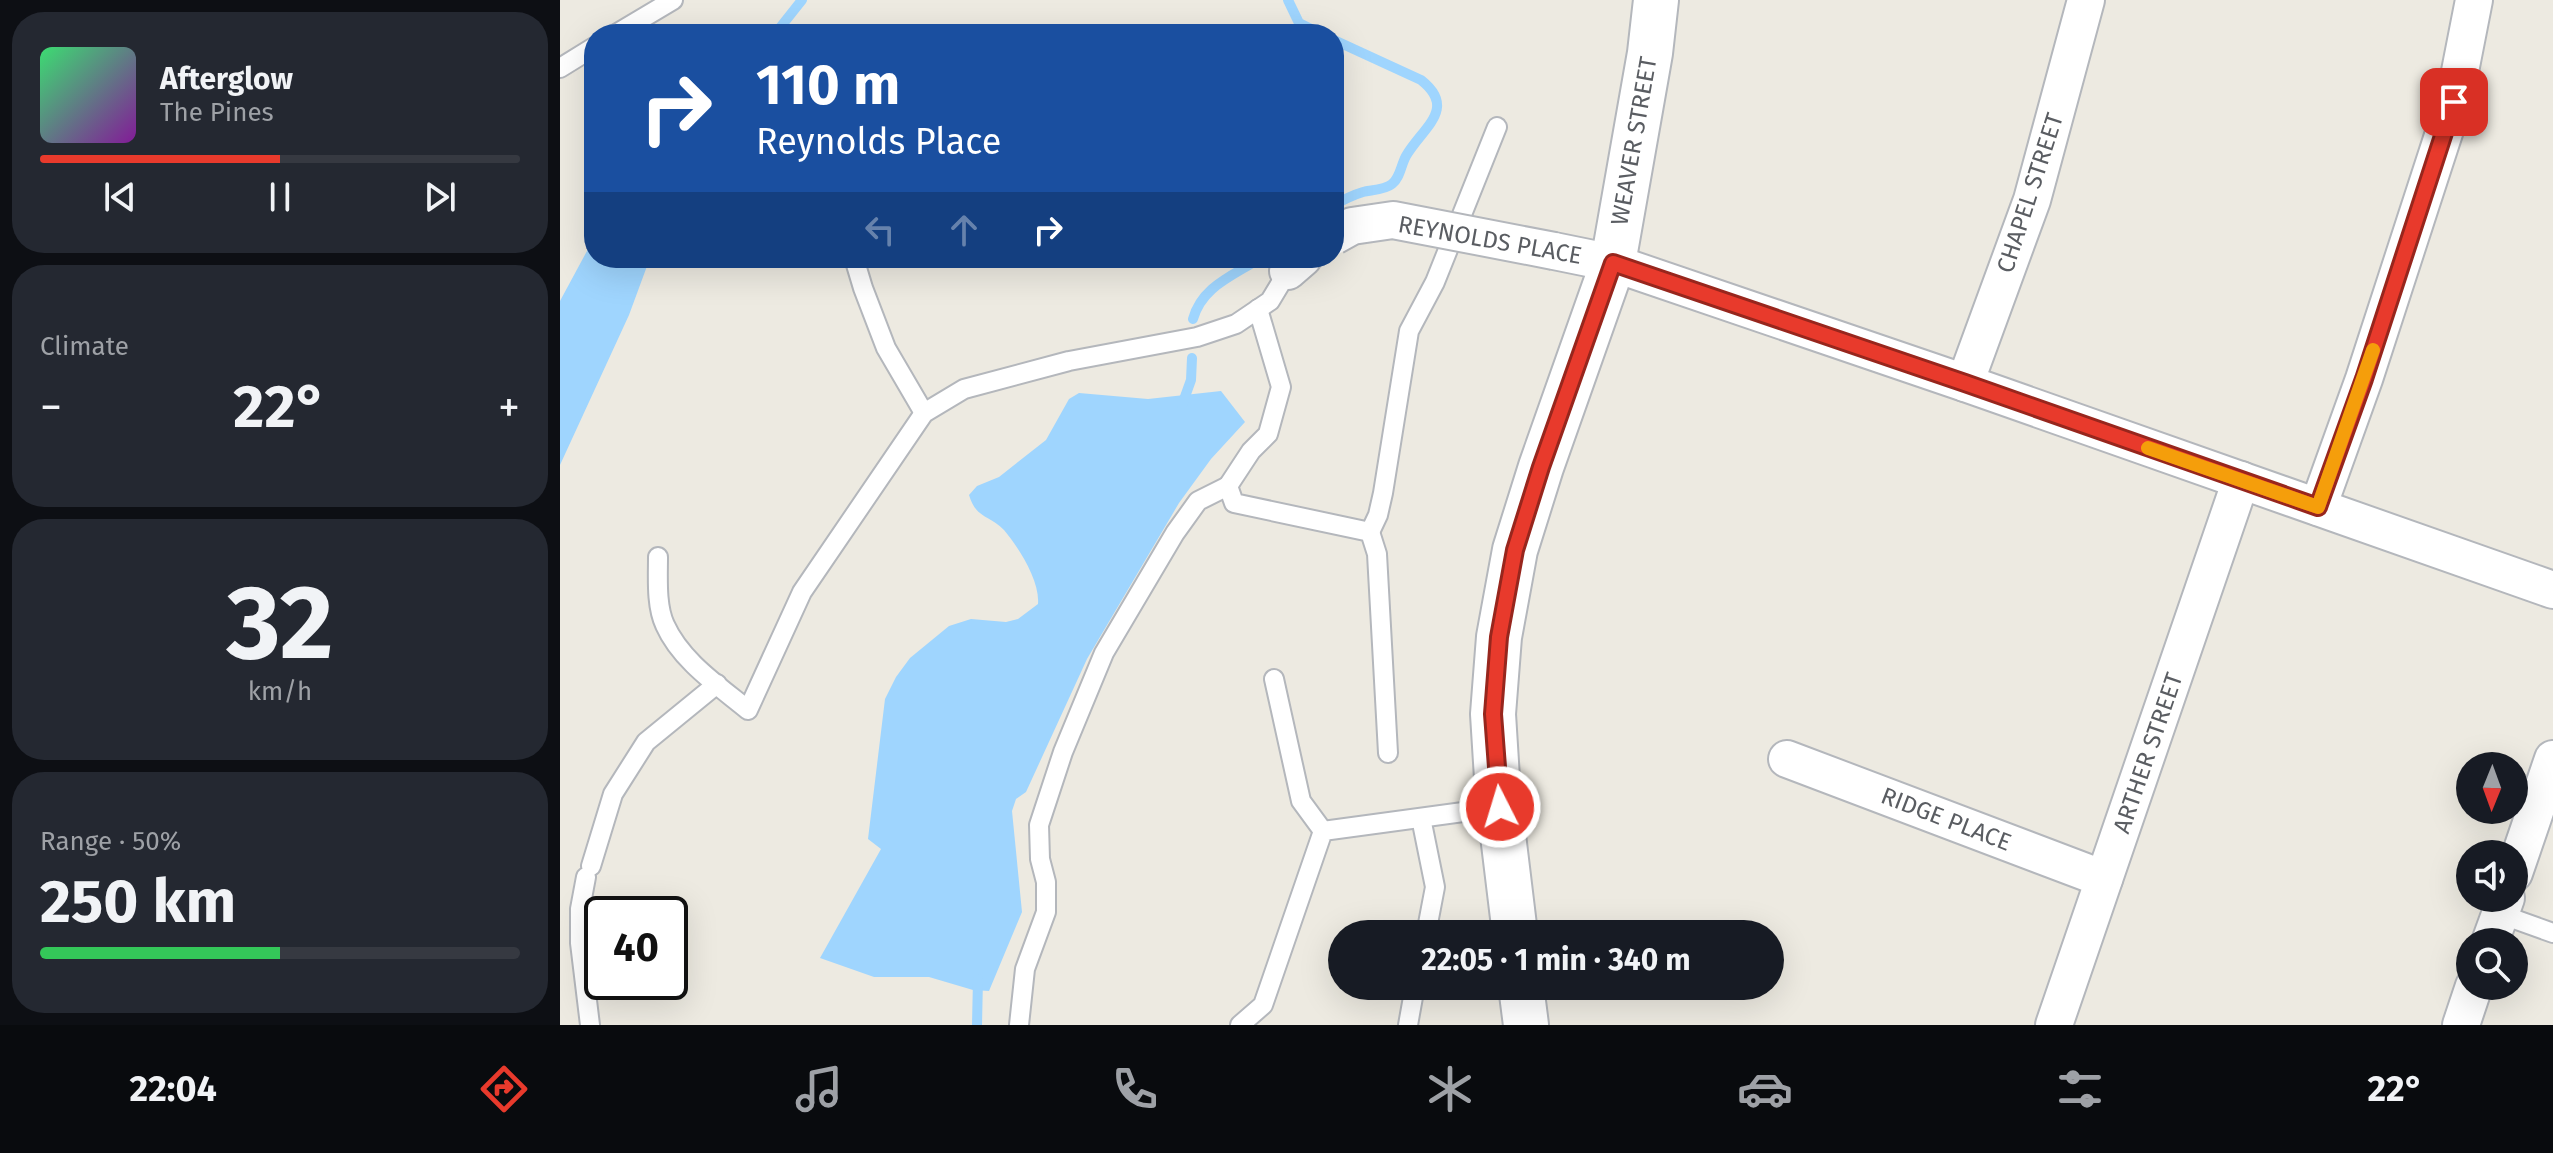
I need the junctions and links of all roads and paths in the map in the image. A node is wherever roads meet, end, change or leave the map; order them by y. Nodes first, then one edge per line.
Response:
1 (673, 0) edge
2 (1656, 0) edge
3 (2086, 0) edge
4 (2474, 0) edge
5 (633, 24) edge
6 (584, 53) edge
7 (560, 68) edge
8 (1497, 127) dead end
9 (1344, 230) edge
10 (1613, 263) junction
11 (857, 268) edge
12 (1293, 268) edge
13 (1258, 309) junction
14 (1965, 383) junction
15 (924, 413) junction
16 (2241, 480) junction
17 (1228, 486) junction
18 (2318, 507) junction
19 (1370, 532) junction
20 (658, 557) dead end
21 (2553, 590) edge
22 (1274, 679) dead end
23 (717, 684) junction
24 (1388, 753) dead end
25 (1787, 759) dead end
26 (2553, 759) edge
27 (1500, 807) junction
28 (1421, 818) junction
29 (1323, 831) junction
30 (2525, 840) edge
31 (2104, 879) junction
32 (2499, 918) edge
33 (1429, 920) edge
34 (1513, 920) edge
35 (2553, 933) edge
36 (1412, 1000) edge
37 (1523, 1000) edge
38 (2469, 1000) edge
39 (590, 1025) edge
40 (1019, 1025) edge
41 (1240, 1025) edge
42 (1408, 1025) edge
43 (1526, 1025) edge
44 (2054, 1025) edge
45 (2461, 1025) edge

1 - 5 lane
2 - 10 street, WEAVER STREET
3 - 14 street, CHAPEL STREET
4 - 18 street
6 - 7 lane
8 - 19 lane
9 - 10 street, REYNOLDS PLACE, bridge
10 - 14 street, REYNOLDS PLACE
10 - 27 street, WEAVER STREET
11 - 15 lane
12 - 13 lane
13 - 15 lane
13 - 17 lane
14 - 16 street, REYNOLDS PLACE
15 - 23 lane
16 - 18 street, REYNOLDS PLACE
16 - 31 street, ARTHER STREET
17 - 19 lane
17 - 40 lane
18 - 21 street, REYNOLDS PLACE
19 - 24 lane
20 - 23 lane
22 - 29 lane
23 - 39 lane
25 - 31 street, RIDGE PLACE
26 - 30 street
27 - 28 lane
27 - 34 street, WEAVER STREET
28 - 29 lane
28 - 33 lane
29 - 41 lane
31 - 44 street, ARTHER STREET
32 - 35 lane
36 - 42 lane
37 - 43 street
38 - 45 street

